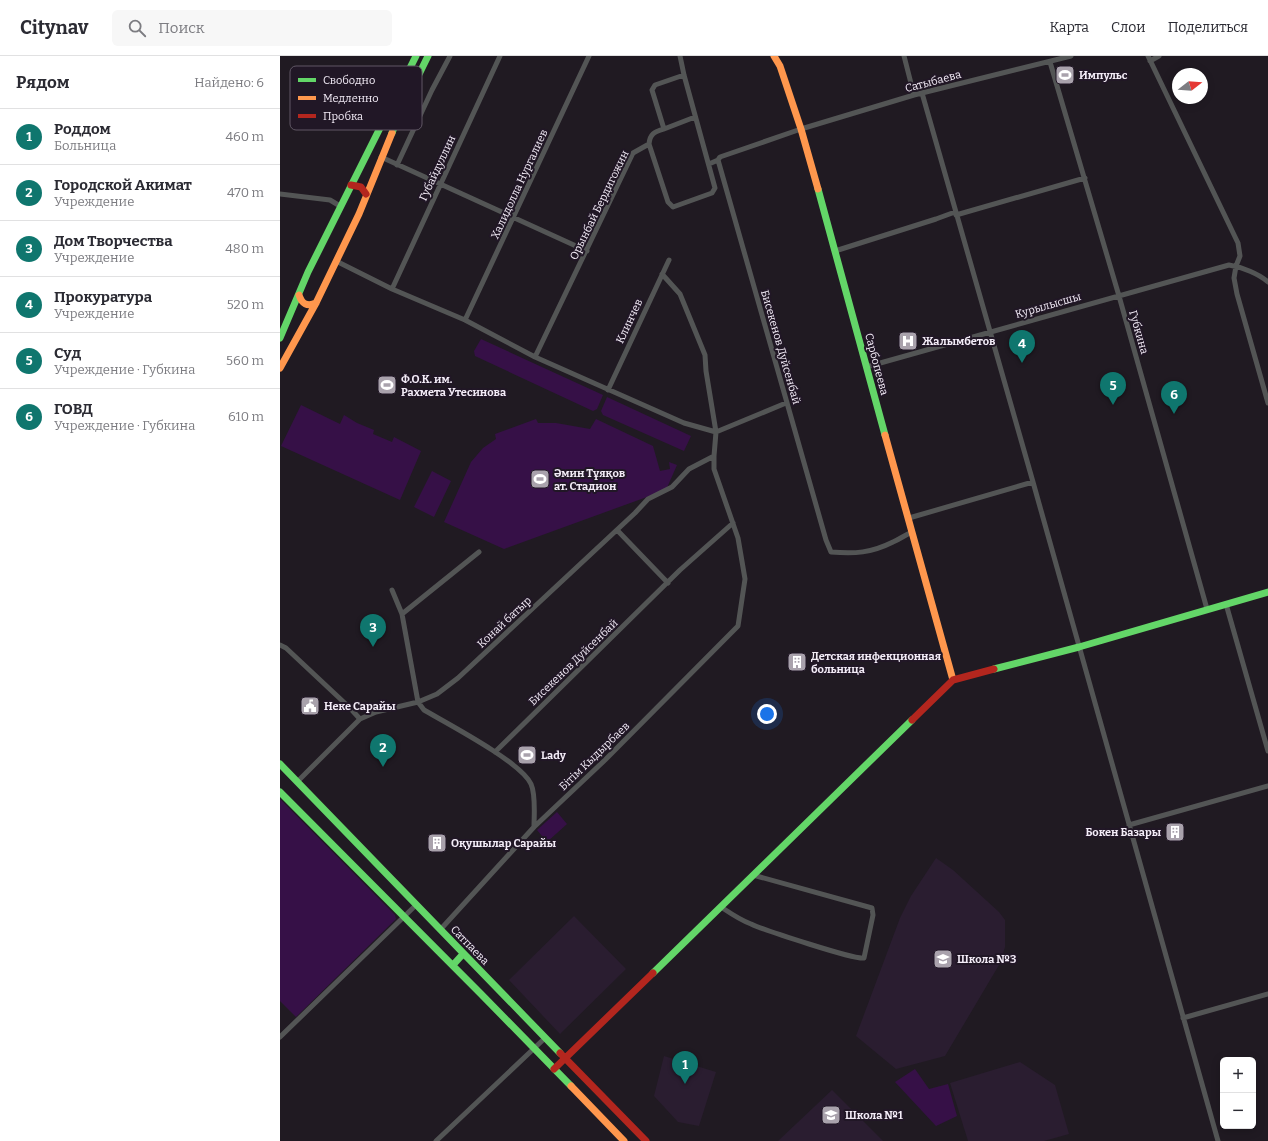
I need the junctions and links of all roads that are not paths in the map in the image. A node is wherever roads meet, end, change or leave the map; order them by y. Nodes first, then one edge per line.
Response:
1 (416, 56) edge
2 (428, 56) edge
3 (450, 56) edge
4 (500, 56) edge
5 (589, 56) edge
6 (680, 56) edge
7 (774, 56) edge
8 (904, 56) edge
9 (1071, 56) edge
10 (1160, 56) edge
11 (1149, 58) edge
12 (1050, 62) junction
13 (411, 66) edge
14 (422, 68) edge
15 (684, 75) junction
16 (922, 93) junction
17 (914, 95) junction
18 (422, 112) edge
19 (695, 117) junction
20 (664, 128) junction
21 (801, 129) junction
22 (380, 130) edge
23 (392, 130) edge
24 (414, 130) edge
25 (649, 144) junction
26 (381, 157) junction
27 (718, 160) junction
28 (709, 164) junction
29 (398, 165) junction
30 (1085, 178) junction
31 (351, 185) junction
32 (440, 185) junction
33 (280, 194) edge
34 (366, 194) junction
35 (340, 206) junction
36 (956, 213) junction
37 (514, 218) junction
38 (587, 251) junction
39 (835, 251) junction
40 (669, 260) dead end
41 (336, 261) junction
42 (1236, 266) junction
43 (662, 274) junction
44 (1268, 282) edge
45 (392, 289) junction
46 (299, 294) junction
47 (1119, 296) junction
48 (316, 303) junction
49 (466, 320) junction
50 (990, 332) junction
51 (280, 338) edge
52 (535, 357) junction
53 (866, 367) junction
54 (280, 368) edge
55 (608, 390) junction
56 (786, 403) junction
57 (1268, 403) edge
58 (716, 432) junction
59 (714, 456) junction
60 (1033, 482) junction
61 (909, 518) junction
62 (733, 523) junction
63 (617, 530) junction
64 (912, 532) junction
65 (479, 552) dead end
66 (668, 582) junction
67 (392, 590) dead end
68 (1268, 592) edge
69 (1226, 604) junction
70 (1207, 609) junction
71 (402, 614) junction
72 (280, 645) edge
73 (1079, 647) junction
74 (953, 680) junction
75 (418, 702) junction
76 (360, 719) junction
77 (1268, 751) edge
78 (495, 752) junction
79 (280, 764) edge
80 (297, 782) junction
81 (1268, 786) edge
82 (280, 792) edge
83 (1129, 825) junction
84 (534, 827) junction
85 (753, 875) junction
86 (416, 905) junction
87 (721, 907) junction
88 (404, 916) junction
89 (440, 930) junction
90 (463, 954) junction
91 (453, 965) junction
92 (1268, 994) edge
93 (1183, 1018) junction
94 (280, 1037) edge
95 (545, 1038) junction
96 (534, 1048) junction
97 (565, 1058) junction
98 (554, 1069) junction
99 (436, 1141) edge
100 (624, 1141) edge
101 (646, 1141) edge
102 (1218, 1141) edge

1 - 13 street
2 - 14 street
3 - 18 street
4 - 32 street, Губайдуллин
5 - 37 street, Халидолла Нургалиев
6 - 15 street
7 - 21 street, Сарбопеева
8 - 17 street
9 - 12 street, Сатыбаева
10 - 11 street
11 - 42 street
12 - 16 street, Сатыбаева
12 - 30 street, Губкина
15 - 19 street
15 - 20 street
16 - 17 street, Сатыбаева
16 - 36 street
17 - 21 street, Сатыбаева
19 - 20 street
19 - 28 street
20 - 25 street
21 - 27 street, Сатыбаева
21 - 39 street, Сарбопеева
22 - 31 street
23 - 26 street
24 - 29 street
25 - 28 street
25 - 38 street, Орынбай Бердигожин
26 - 29 street
26 - 34 street
27 - 28 street, Сатыбаева
27 - 56 street, Бисекенов Дуйсенбай
29 - 32 street
30 - 36 street
30 - 47 street, Губкина
31 - 34 street
31 - 35 street
32 - 37 street
32 - 45 street, Губайдуллин
33 - 35 street
34 - 41 street
35 - 46 street
36 - 39 street
36 - 50 street
37 - 38 street
37 - 49 street, Халидолла Нургалиев
38 - 52 street, Орынбай Бердигожин
39 - 53 street, Сарбопеева
40 - 43 street, Клинчев
41 - 45 street
41 - 48 street
42 - 44 street
42 - 47 street, Курылысшы
42 - 57 street
43 - 55 street, Клинчев
43 - 58 street, Бiтiм Кыдырбаев
45 - 49 street
46 - 48 street
46 - 51 street
47 - 50 street, Курылысшы
47 - 70 street, Губкина
48 - 54 street
49 - 52 street
50 - 53 street, Курылысшы
50 - 60 street
52 - 55 street
53 - 61 street, Сарбопеева
55 - 58 street
56 - 58 street
56 - 64 street, Бисекенов Дуйсенбай
58 - 59 street, Бiтiм Кыдырбаев
59 - 62 street, Бiтiм Кыдырбаев
59 - 63 street, Конай батыр
60 - 61 street
60 - 73 street
61 - 64 street, Сарбопеева
62 - 66 street, Бисекенов Дуйсенбай
62 - 84 street, Бiтiм Кыдырбаев
63 - 66 street
63 - 75 street, Конай батыр
64 - 74 street, Сарбопеева
65 - 71 street
66 - 78 street, Бисекенов Дуйсенбай
67 - 71 street
68 - 69 street
69 - 70 street
69 - 77 street
70 - 73 street
71 - 75 street
72 - 76 street
73 - 74 street
73 - 83 street
74 - 85 street
75 - 76 street, Конай батыр
75 - 78 street
76 - 80 street, Конай батыр
78 - 84 street
79 - 80 street, Сатпаева
80 - 86 street, Сатпаева
81 - 83 street
82 - 88 street
83 - 93 street
84 - 89 street, Бiтiм Кыдырбаев
85 - 87 street
85 - 87 street
86 - 88 street
86 - 89 street, Сатпаева
87 - 97 street
88 - 91 street
88 - 94 street
89 - 90 street, Сатпаева
90 - 91 street
90 - 95 street, Сатпаева
91 - 96 street
92 - 93 street
93 - 102 street
95 - 96 street
95 - 97 street, Сатпаева
96 - 98 street
96 - 99 street
97 - 98 street
97 - 101 street, Сатпаева
98 - 100 street

